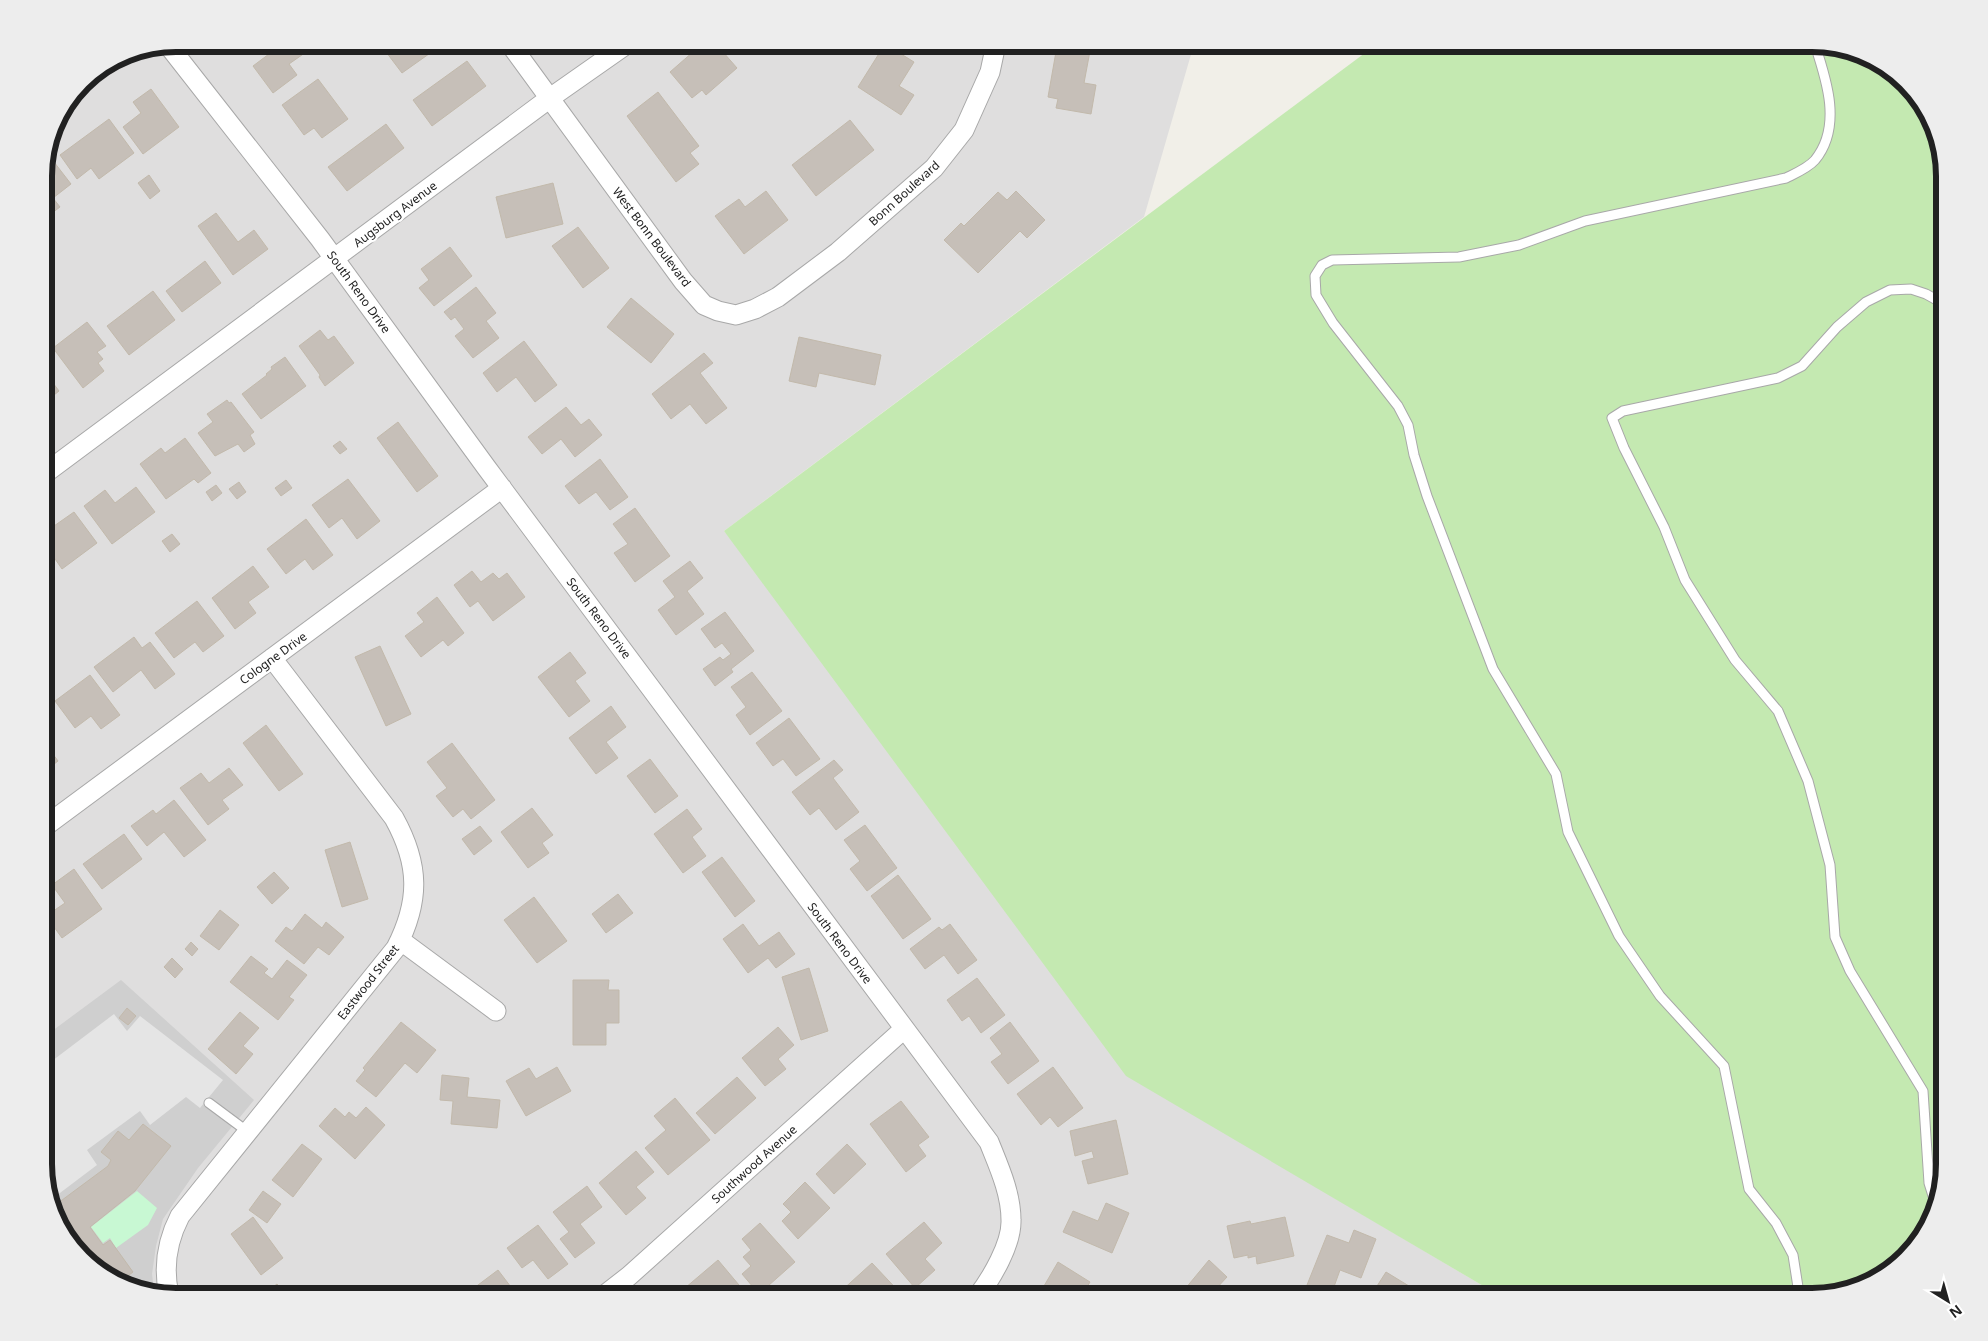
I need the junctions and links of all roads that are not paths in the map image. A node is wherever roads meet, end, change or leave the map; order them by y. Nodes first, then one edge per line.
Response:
1 (994, 52) edge
2 (174, 53) edge
3 (517, 53) edge
4 (615, 53) edge
5 (1817, 53) edge
6 (550, 98) junction
7 (838, 252) joint
8 (335, 259) junction
9 (1936, 300) edge
10 (53, 467) edge
11 (502, 488) junction
12 (272, 658) junction
13 (53, 820) edge
14 (400, 940) junction
15 (496, 1012) dead end
16 (904, 1029) junction
17 (210, 1103) dead end
18 (248, 1132) junction
19 (1932, 1192) edge
20 (167, 1287) edge
21 (614, 1288) edge
22 (983, 1288) edge
23 (1798, 1288) edge

1 - 7 street, Bonn Boulevard
2 - 8 street, South Reno Drive
3 - 6 street, West Bonn Boulevard
4 - 6 street, Augsburg Avenue
5 - 23 lane
6 - 7 street, West Bonn Boulevard
6 - 8 street, Augsburg Avenue
8 - 10 street, Augsburg Avenue
8 - 11 street, South Reno Drive
9 - 19 lane
11 - 12 street, Cologne Drive
11 - 16 street, South Reno Drive
12 - 13 street, Cologne Drive
12 - 14 street, Eastwood Street
14 - 15 street
14 - 18 street, Eastwood Street
16 - 21 street, Southwood Avenue
16 - 22 street, South Reno Drive
17 - 18 lane
18 - 20 street, Eastwood Street

